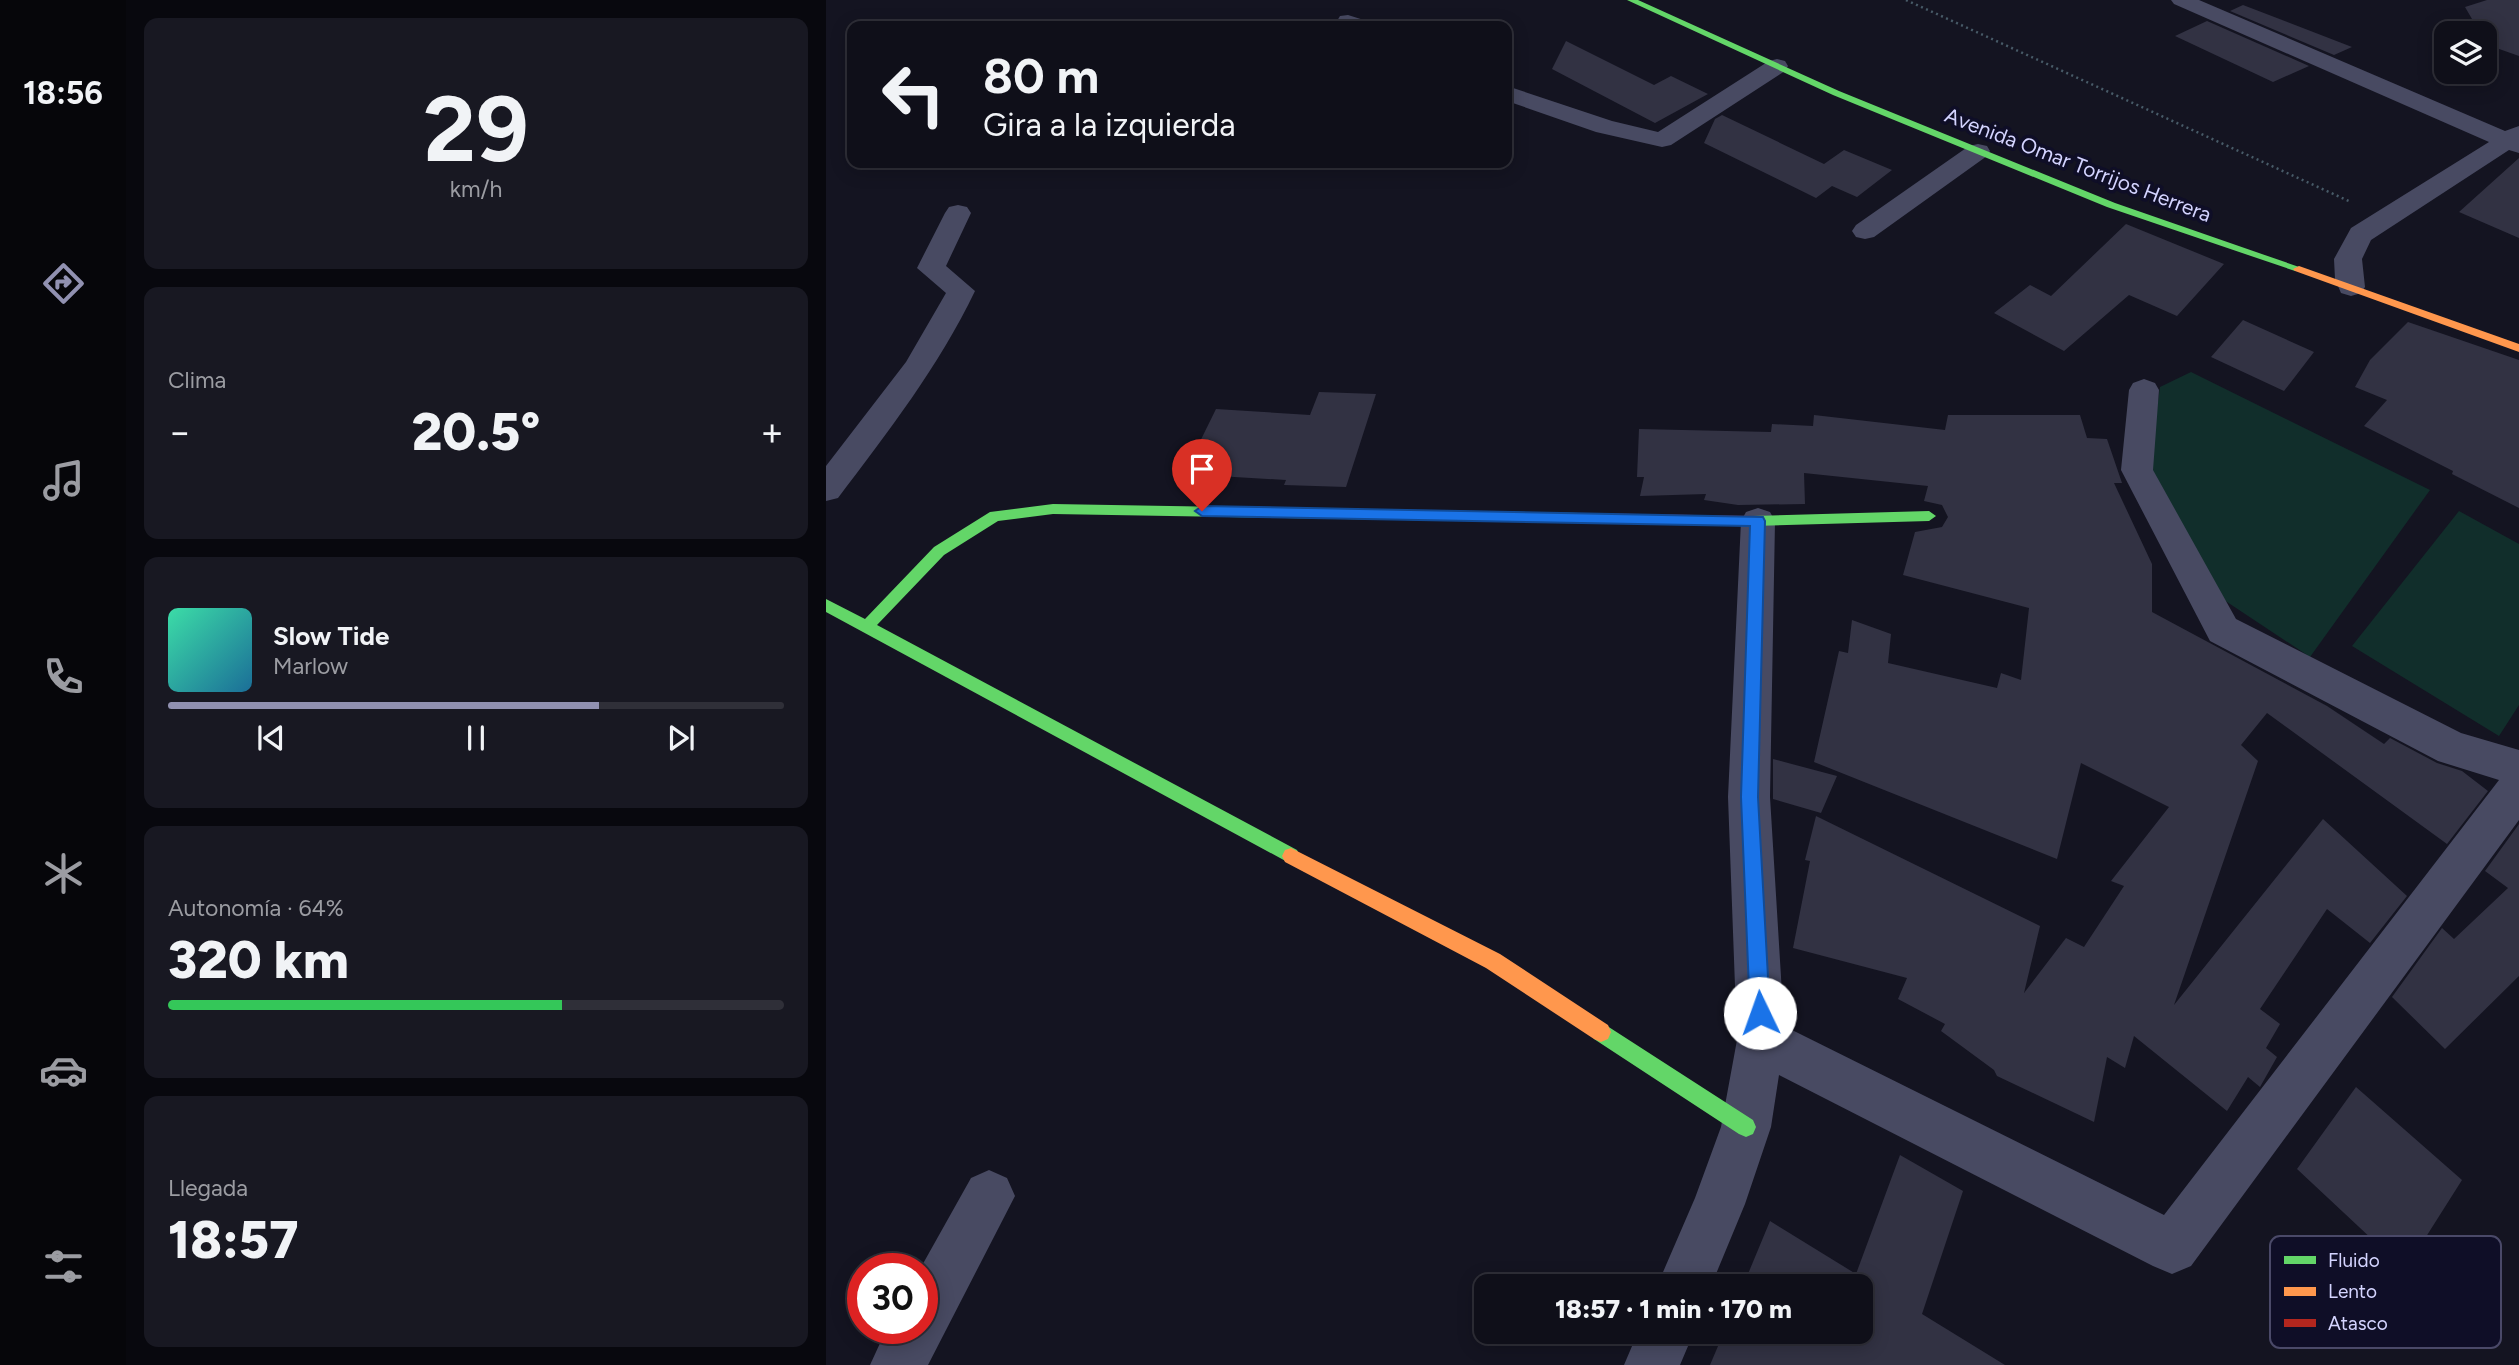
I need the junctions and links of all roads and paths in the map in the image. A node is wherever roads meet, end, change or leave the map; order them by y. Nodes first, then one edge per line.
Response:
1 (1631, 0) edge
2 (1906, 0) edge
3 (2181, 0) edge
4 (1777, 66) junction
5 (1512, 95) edge
6 (2515, 140) edge
7 (1978, 150) junction
8 (958, 213) dead end
9 (2387, 218) junction
10 (1865, 231) dead end
11 (2351, 287) junction
12 (2519, 348) edge
13 (2144, 390) dead end
14 (826, 489) edge
15 (1929, 516) dead end
16 (1758, 521) junction
17 (826, 605) edge
18 (867, 626) junction
19 (2519, 768) edge
20 (2519, 787) edge
21 (1761, 1040) junction
22 (1746, 1127) junction
23 (989, 1196) dead end
24 (1690, 1274) edge
25 (938, 1290) edge
26 (909, 1344) edge
27 (1660, 1344) edge
28 (898, 1365) edge
29 (1652, 1365) edge

1 - 4 street, Avenida Omar Torrijos Herrera
2 - 9 path
3 - 6 street
4 - 5 street
4 - 7 street, Avenida Omar Torrijos Herrera
6 - 9 street
7 - 10 street
7 - 11 street, Avenida Omar Torrijos Herrera
8 - 14 street
9 - 11 street
11 - 12 street, Avenida Omar Torrijos Herrera
13 - 19 street
15 - 16 street
16 - 18 street
16 - 21 street
17 - 18 street
18 - 22 street
20 - 21 street
21 - 22 street
22 - 24 street
23 - 25 street
26 - 28 street
27 - 29 street

